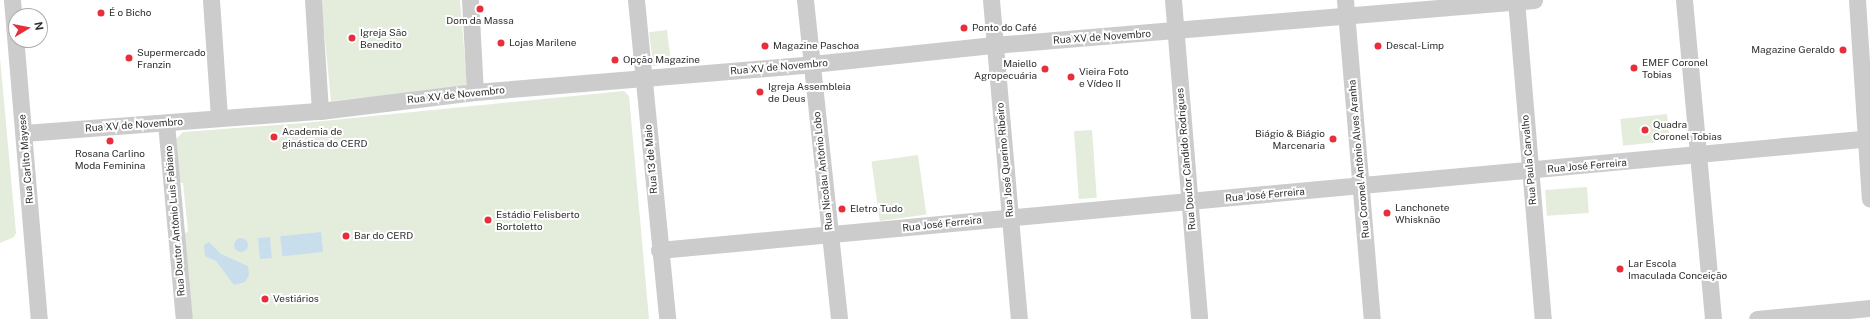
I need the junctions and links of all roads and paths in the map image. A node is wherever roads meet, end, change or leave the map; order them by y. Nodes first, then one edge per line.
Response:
1 (12, 0) edge
2 (211, 0) edge
3 (313, 0) edge
4 (470, 0) edge
5 (636, 0) edge
6 (805, 0) edge
7 (991, 0) edge
8 (1173, 0) edge
9 (1345, 0) edge
10 (1534, 0) edge
11 (1684, 0) edge
12 (1857, 0) edge
13 (1517, 1) edge
14 (1346, 17) junction
15 (1175, 31) junction
16 (994, 45) junction
17 (812, 64) junction
18 (644, 78) junction
19 (475, 92) junction
20 (320, 111) junction
21 (219, 118) junction
22 (166, 123) junction
23 (24, 133) junction
24 (1868, 138) edge
25 (1697, 156) junction
26 (1530, 171) junction
27 (1361, 186) junction
28 (1870, 199) edge
29 (1190, 202) junction
30 (1010, 217) junction
31 (830, 236) junction
32 (659, 250) junction
33 (1870, 308) edge
34 (39, 319) edge
35 (184, 319) edge
36 (666, 319) edge
37 (839, 319) edge
38 (1019, 319) edge
39 (1199, 319) edge
40 (1372, 319) edge
41 (1543, 319) edge
42 (1713, 319) edge
43 (1757, 319) edge

1 - 23 street, Rua Carlito Mayese
2 - 21 street
3 - 20 street
4 - 19 street
5 - 18 street, Rua 13 de Maio
6 - 17 street, Rua Nicolau Antônio Lobo
7 - 16 street, Rua José Querino Ribeiro
8 - 15 street, Rua Doutor Cândido Rodrigues
9 - 14 street, Rua Coronel Antônio Alves Aranha
10 - 13 street, Rua XV de Novembro
11 - 25 street
12 - 24 street
13 - 14 street, Rua XV de Novembro
13 - 26 street, Rua Paula Carvalho
14 - 15 street, Rua XV de Novembro
14 - 27 street, Rua Coronel Antônio Alves Aranha
15 - 16 street, Rua XV de Novembro
15 - 29 street, Rua Doutor Cândido Rodrigues
16 - 17 street, Rua XV de Novembro
16 - 30 street, Rua José Querino Ribeiro
17 - 18 street, Rua XV de Novembro
17 - 31 street, Rua Nicolau Antônio Lobo
18 - 19 street, Rua XV de Novembro
18 - 32 street, Rua 13 de Maio
19 - 20 street, Rua XV de Novembro
20 - 21 street, Rua XV de Novembro
21 - 22 street, Rua XV de Novembro
22 - 23 street, Rua XV de Novembro
22 - 35 street, Rua Doutor Antônio Luis Fabiano
23 - 34 street, Rua Carlito Mayese
24 - 25 street, Rua José Ferreira
24 - 28 street
25 - 26 street, Rua José Ferreira
25 - 42 street
26 - 27 street, Rua José Ferreira
26 - 41 street, Rua Paula Carvalho
27 - 29 street, Rua José Ferreira
27 - 40 street, Rua Coronel Antônio Alves Aranha
29 - 30 street, Rua José Ferreira
29 - 39 street, Rua Doutor Cândido Rodrigues
30 - 31 street, Rua José Ferreira
30 - 38 street, Rua José Querino Ribeiro
31 - 32 street, Rua José Ferreira
31 - 37 street, Rua Nicolau Antônio Lobo
32 - 36 street, Rua 13 de Maio
33 - 43 street

